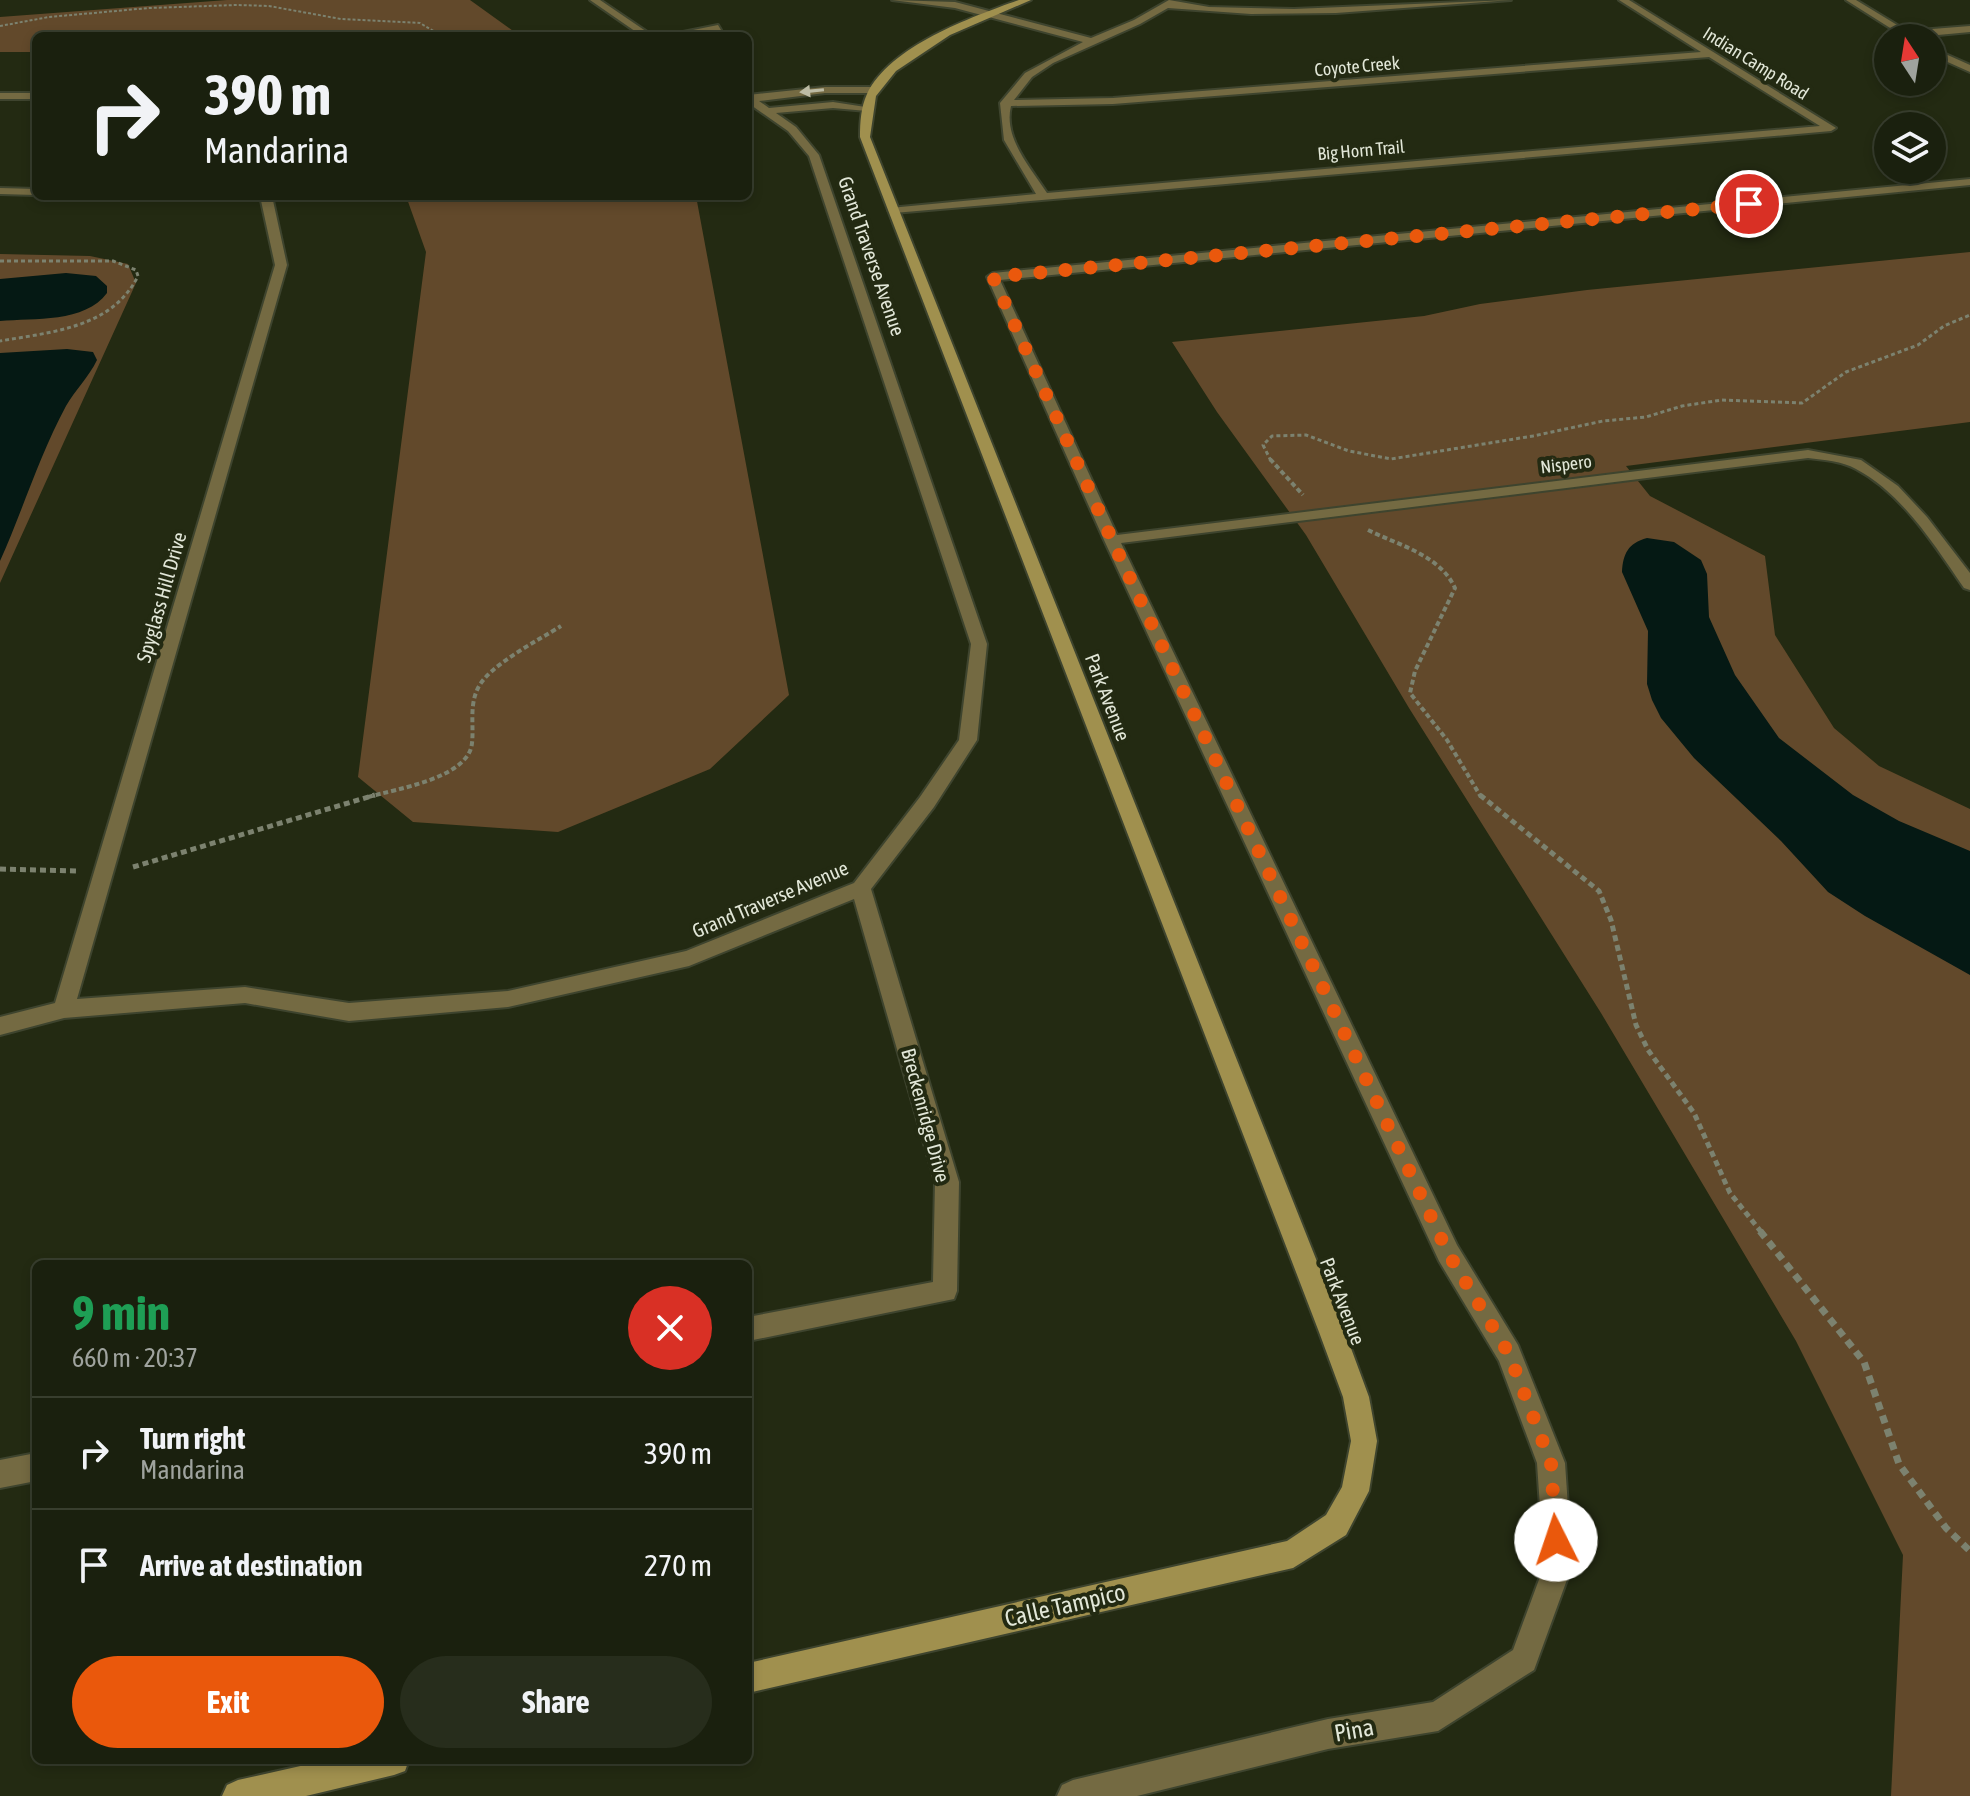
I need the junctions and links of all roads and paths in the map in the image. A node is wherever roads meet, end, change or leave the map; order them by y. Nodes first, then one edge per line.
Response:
1 (594, 0) edge
2 (896, 0) edge
3 (1027, 0) edge
4 (1507, 0) edge
5 (1623, 0) edge
6 (1850, 0) edge
7 (1171, 2) edge
8 (925, 3) junction
9 (984, 17) junction
10 (1890, 24) edge
11 (0, 26) edge
12 (718, 28) dead end
13 (1970, 29) edge
14 (435, 32) edge
15 (642, 32) edge
16 (698, 32) edge
17 (1946, 32) edge
18 (1091, 41) junction
19 (1075, 49) junction
20 (1711, 54) junction
21 (1946, 58) edge
22 (1970, 69) edge
23 (875, 90) junction
24 (0, 96) edge
25 (32, 96) edge
26 (752, 98) edge
27 (752, 101) edge
28 (1005, 103) junction
29 (867, 108) junction
30 (767, 111) junction
31 (1831, 128) joint
32 (1970, 182) edge
33 (0, 191) edge
34 (32, 192) edge
35 (1043, 196) junction
36 (267, 200) edge
37 (894, 210) junction
38 (0, 261) edge
39 (1970, 315) edge
40 (0, 341) edge
41 (1334, 512) junction
42 (1112, 540) junction
43 (1970, 585) edge
44 (561, 626) dead end
45 (105, 868) junction
46 (0, 869) edge
47 (861, 888) junction
48 (64, 1009) junction
49 (0, 1026) edge
50 (752, 1328) edge
51 (32, 1468) edge
52 (0, 1474) edge
53 (1355, 1491) joint
54 (1970, 1551) edge
55 (752, 1677) edge
56 (377, 1764) edge
57 (238, 1796) edge
58 (1073, 1796) edge

1 - 15 street
2 - 8 street
3 - 9 street, Park Avenue
4 - 7 street
5 - 20 street, Indian Camp Road
6 - 10 street
7 - 18 street
8 - 9 street
8 - 9 street
9 - 18 street
9 - 19 street
9 - 23 street, Park Avenue
11 - 14 path
12 - 16 street
13 - 17 street
18 - 19 street
19 - 28 street
20 - 28 street, Coyote Creek
20 - 31 street, Indian Camp Road
21 - 22 street
23 -> 26 street
23 - 29 street, Park Avenue
24 - 25 street
27 - 30 street, Grand Traverse Avenue
28 - 35 street
29 - 30 street
29 - 37 street, Park Avenue
30 - 47 street, Grand Traverse Avenue
31 - 35 street, Big Horn Trail
32 - 42 street
33 - 34 street
35 - 37 street, Big Horn Trail
36 - 45 street, Spyglass Hill Drive
37 - 53 street, Park Avenue
38 - 40 path
39 - 41 path
41 - 42 street, Nispero
41 - 43 street, Nispero
41 - 54 path
42 - 58 street, Pina
44 - 45 path
45 - 46 path
45 - 48 street, Spyglass Hill Drive
47 - 48 street, Grand Traverse Avenue
47 - 50 street, Breckenridge Drive
48 - 49 street, Grand Traverse Avenue
51 - 52 street
53 - 55 street, Calle Tampico
56 - 57 street

